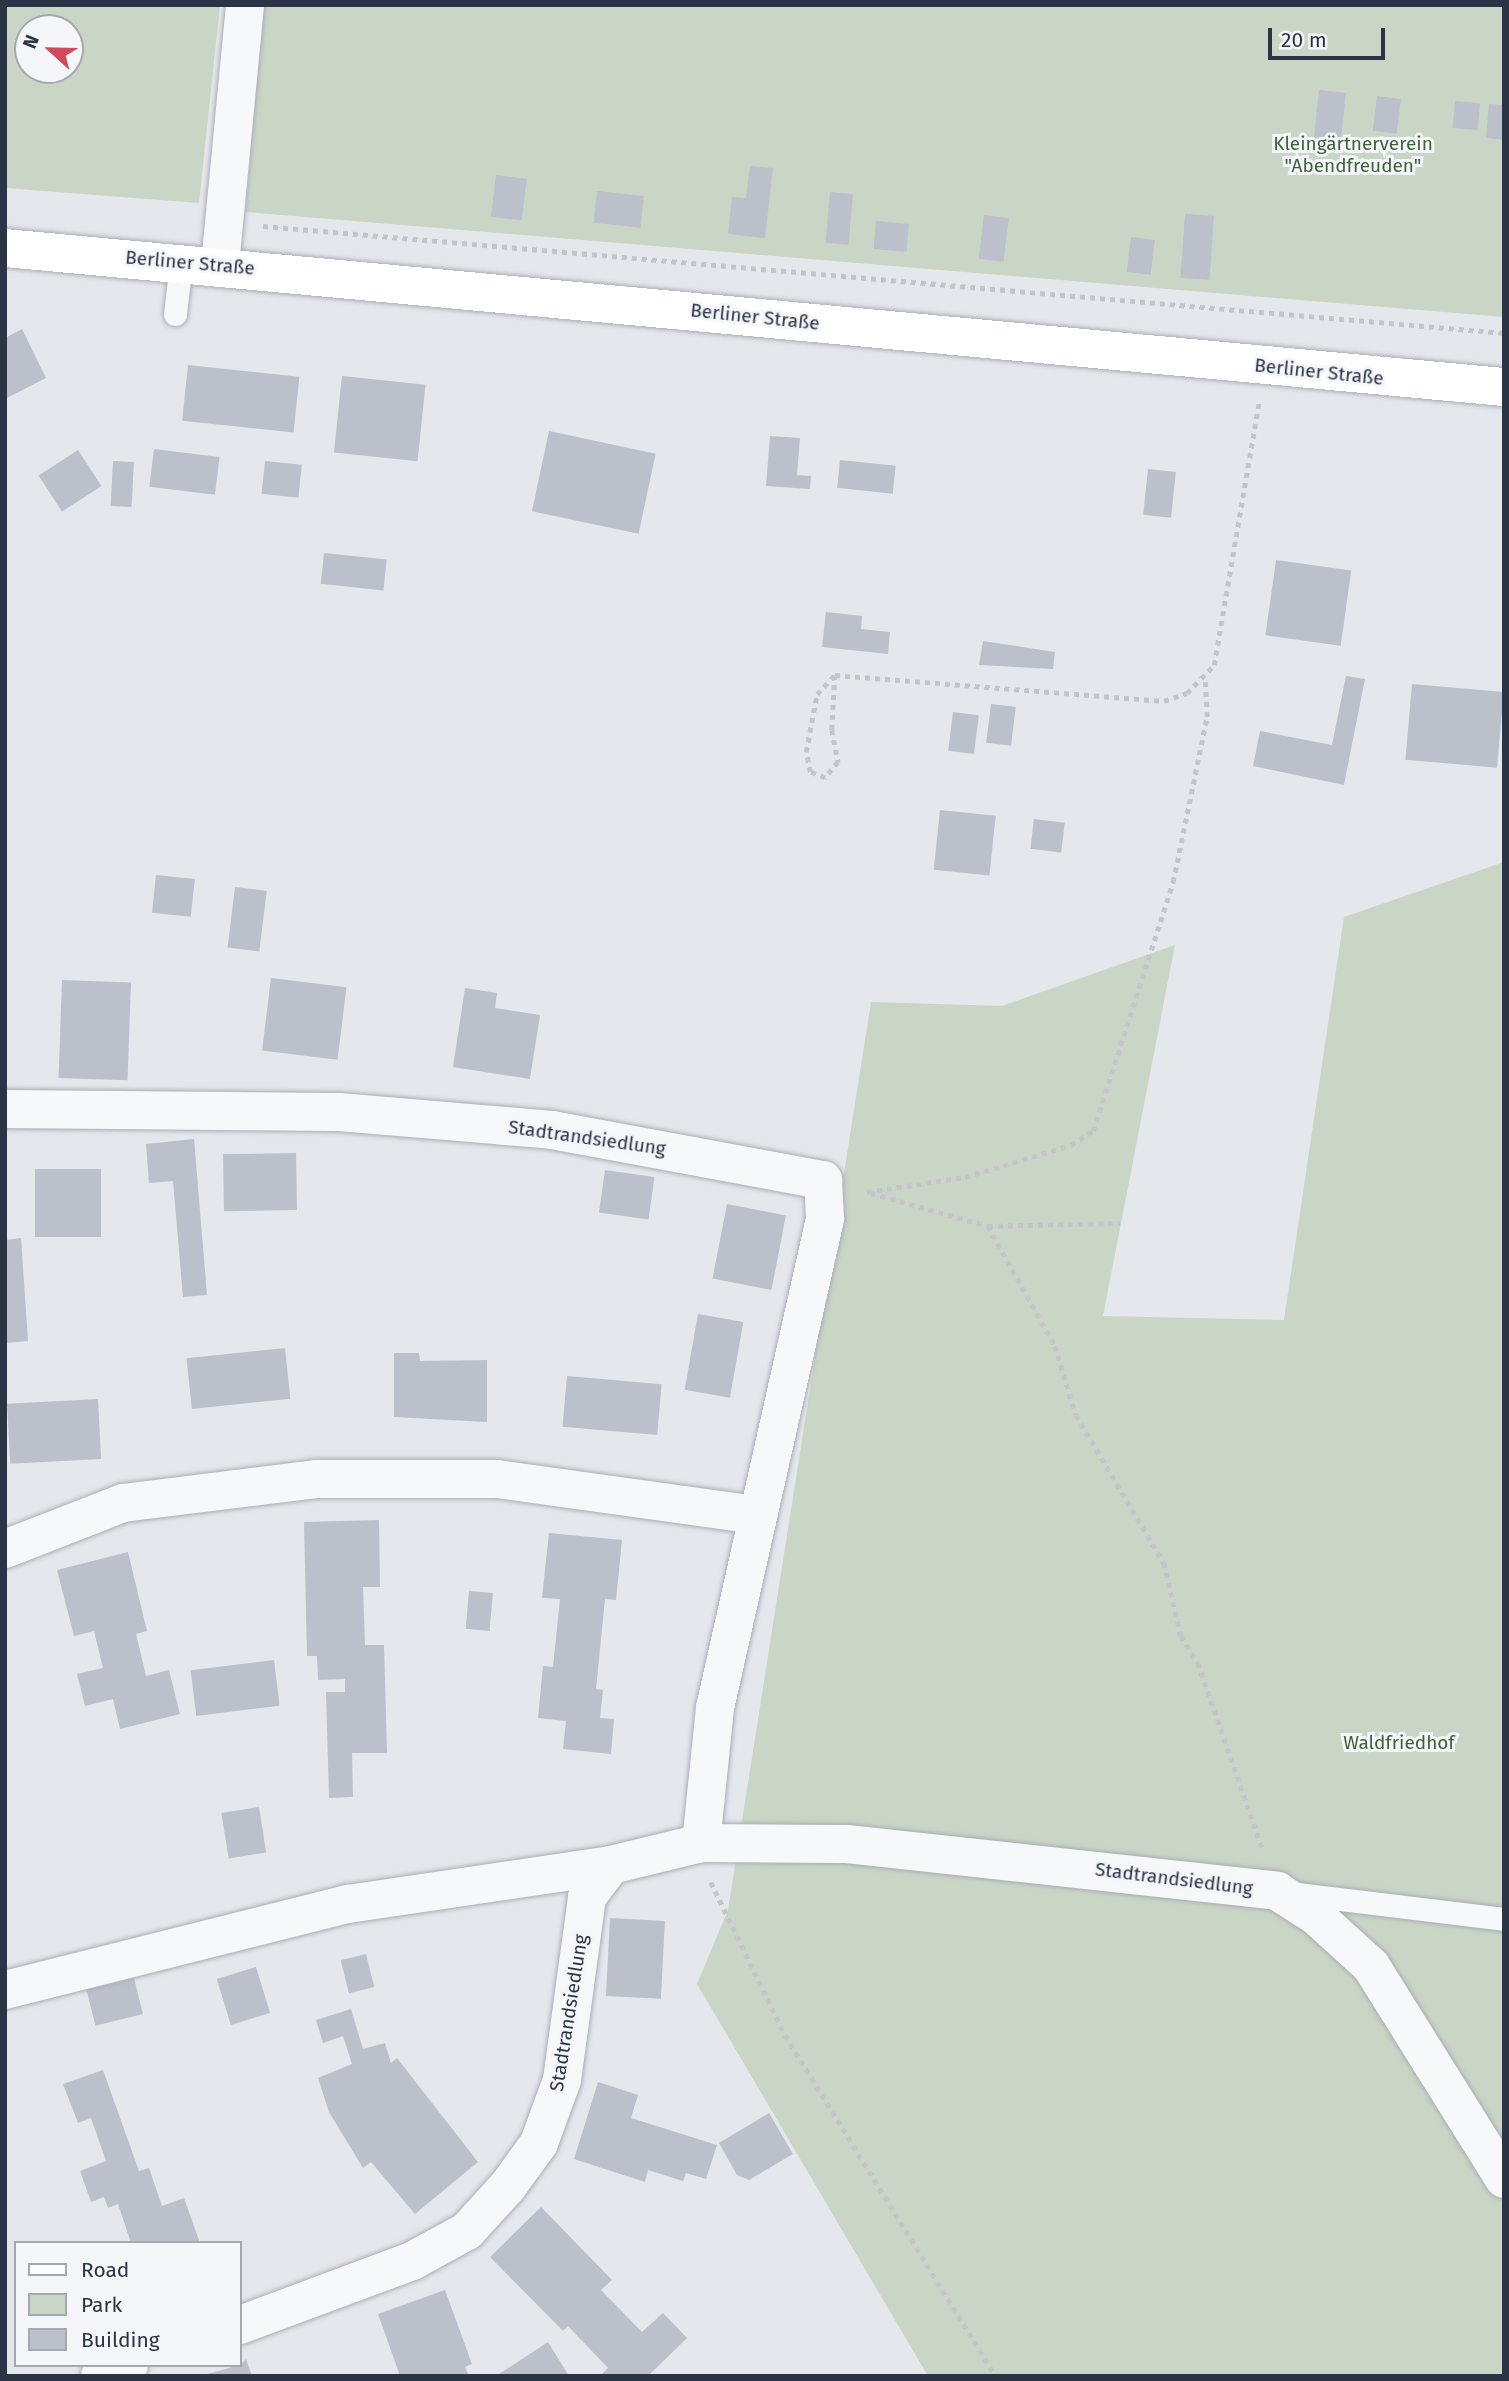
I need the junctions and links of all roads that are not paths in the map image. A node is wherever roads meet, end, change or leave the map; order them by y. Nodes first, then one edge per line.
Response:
1 (245, 5) edge
2 (5, 248) edge
3 (181, 262) junction
4 (220, 265) junction
5 (175, 314) dead end
6 (1504, 387) edge
7 (5, 1109) edge
8 (757, 1515) junction
9 (5, 1549) edge
10 (695, 1844) junction
11 (611, 1866) junction
12 (1277, 1891) junction
13 (1504, 1919) edge
14 (5, 1990) edge
15 (1504, 2179) edge
16 (242, 2324) edge
17 (124, 2367) edge
18 (100, 2376) edge

1 - 4 street
2 - 3 main road, Berliner Straße
3 - 4 main road, Berliner Straße
3 - 5 lane
4 - 6 main road, Berliner Straße
7 - 8 street, Stadtrandsiedlung
8 - 9 street
8 - 10 street
10 - 11 street, Stadtrandsiedlung
10 - 12 street, Stadtrandsiedlung
11 - 14 street, Stadtrandsiedlung
11 - 16 street, Stadtrandsiedlung
12 - 13 lane
12 - 15 street, Stadtrandsiedlung
17 - 18 street

